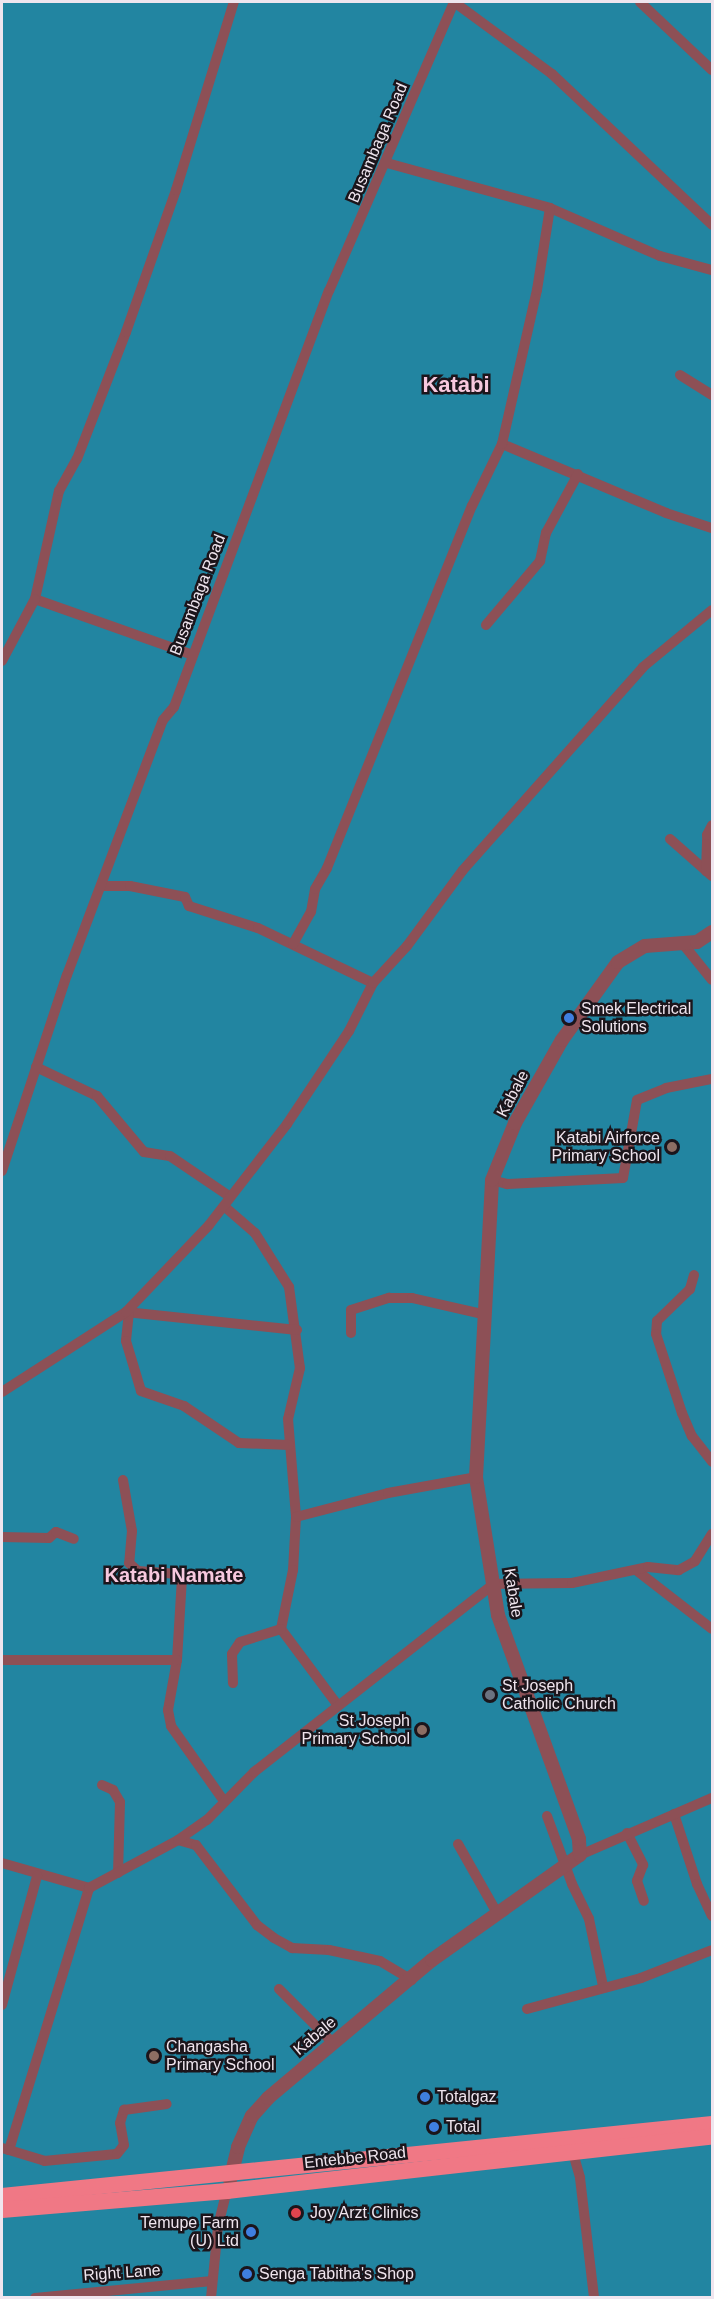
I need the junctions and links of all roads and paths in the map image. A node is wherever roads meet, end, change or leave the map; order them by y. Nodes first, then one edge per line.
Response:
1 (234, 2) edge
2 (454, 2) edge
3 (640, 2) edge
4 (712, 69) edge
5 (387, 164) junction
6 (550, 208) junction
7 (712, 225) edge
8 (712, 270) edge
9 (680, 375) dead end
10 (712, 395) edge
11 (502, 444) junction
12 (579, 474) junction
13 (712, 528) edge
14 (35, 599) junction
15 (712, 613) edge
16 (486, 625) dead end
17 (190, 654) junction
18 (2, 661) edge
19 (712, 825) edge
20 (670, 839) dead end
21 (709, 874) edge
22 (101, 886) junction
23 (712, 932) edge
24 (293, 944) junction
25 (683, 944) junction
26 (712, 980) edge
27 (373, 983) junction
28 (36, 1067) junction
29 (712, 1079) edge
30 (7, 1133) edge
31 (2, 1171) edge
32 (492, 1180) junction
33 (229, 1196) junction
34 (225, 1207) junction
35 (694, 1275) dead end
36 (128, 1312) junction
37 (486, 1315) junction
38 (297, 1330) junction
39 (351, 1333) dead end
40 (2, 1392) edge
41 (289, 1445) junction
42 (712, 1462) edge
43 (476, 1477) junction
44 (123, 1480) dead end
45 (296, 1516) junction
46 (712, 1534) edge
47 (2, 1537) edge
48 (74, 1539) dead end
49 (636, 1570) junction
50 (494, 1584) junction
51 (281, 1629) junction
52 (712, 1629) edge
53 (2, 1660) edge
54 (177, 1660) junction
55 (233, 1683) dead end
56 (337, 1704) junction
57 (102, 1785) dead end
58 (712, 1798) edge
59 (224, 1801) junction
60 (674, 1814) junction
61 (547, 1816) dead end
62 (207, 1820) junction
63 (627, 1833) junction
64 (178, 1840) junction
65 (458, 1844) dead end
66 (580, 1855) junction
67 (210, 1862) junction
68 (2, 1863) edge
69 (568, 1866) junction
70 (118, 1873) junction
71 (37, 1876) junction
72 (89, 1888) junction
73 (644, 1901) dead end
74 (497, 1913) junction
75 (712, 1916) edge
76 (712, 1950) edge
77 (412, 1980) junction
78 (603, 1986) junction
79 (279, 1989) dead end
80 (2, 2004) edge
81 (527, 2009) dead end
82 (333, 2043) junction
83 (167, 2103) dead end
84 (712, 2124) edge
85 (712, 2137) edge
86 (5, 2149) edge
87 (573, 2153) junction
88 (233, 2170) junction
89 (227, 2191) junction
90 (2, 2196) edge
91 (2, 2210) edge
92 (212, 2281) junction
93 (35, 2298) edge
94 (211, 2298) edge
95 (594, 2298) edge

1 - 14 street
2 - 5 street, Busambaga Road
2 - 7 street
3 - 4 street
5 - 6 street
5 - 17 street, Busambaga Road
6 - 8 street
6 - 11 street
9 - 10 street
11 - 12 street
11 - 24 street
12 - 13 street
12 - 16 street
14 - 17 street
14 - 18 street
15 - 27 street
17 - 22 street, Busambaga Road
19 - 21 street
20 - 21 street
22 - 24 street
22 - 28 street, Busambaga Road
23 - 25 street, Kabale
24 - 27 street
25 - 26 street
25 - 32 street, Kabale
27 - 33 street
28 - 30 street, Busambaga Road
28 - 33 street
29 - 32 street
30 - 31 street, Busambaga Road
32 - 37 street, Kabale
33 - 34 street
34 - 36 street
34 - 38 street
35 - 42 street
36 - 38 street
36 - 40 street
36 - 41 street
37 - 39 street
37 - 43 street, Kabale
38 - 41 street
41 - 45 street
43 - 45 street
43 - 50 street, Kabale
44 - 54 street
45 - 51 street
46 - 49 street
47 - 48 street
49 - 50 street
49 - 52 street
50 - 56 street
50 - 66 street, Kabale
51 - 55 street
51 - 56 street
53 - 54 street
54 - 59 street
56 - 59 street
57 - 70 street
58 - 60 street
59 - 62 street
60 - 63 street
60 - 75 street
61 - 69 street
62 - 64 street
62 - 67 street
63 - 66 street
63 - 73 street
64 - 67 street
64 - 70 street
65 - 74 street
66 - 69 street, Kabale
67 - 77 street
68 - 71 street
69 - 74 street, Kabale
69 - 78 street
70 - 72 street
71 - 72 street
71 - 80 street
72 - 86 street
74 - 77 street, Kabale
76 - 78 street
77 - 82 street, Kabale
78 - 81 street
79 - 82 street
82 - 88 street, Kabale
83 - 86 street
84 - 88 highway, Entebbe Road
85 - 87 highway, Entebbe Road
87 - 89 highway, Entebbe Road
87 - 95 street
88 - 89 street, Kabale
88 - 90 highway, Entebbe Road
89 - 91 highway, Entebbe Road
89 - 92 street
92 - 93 street, Right Lane
92 - 94 street

